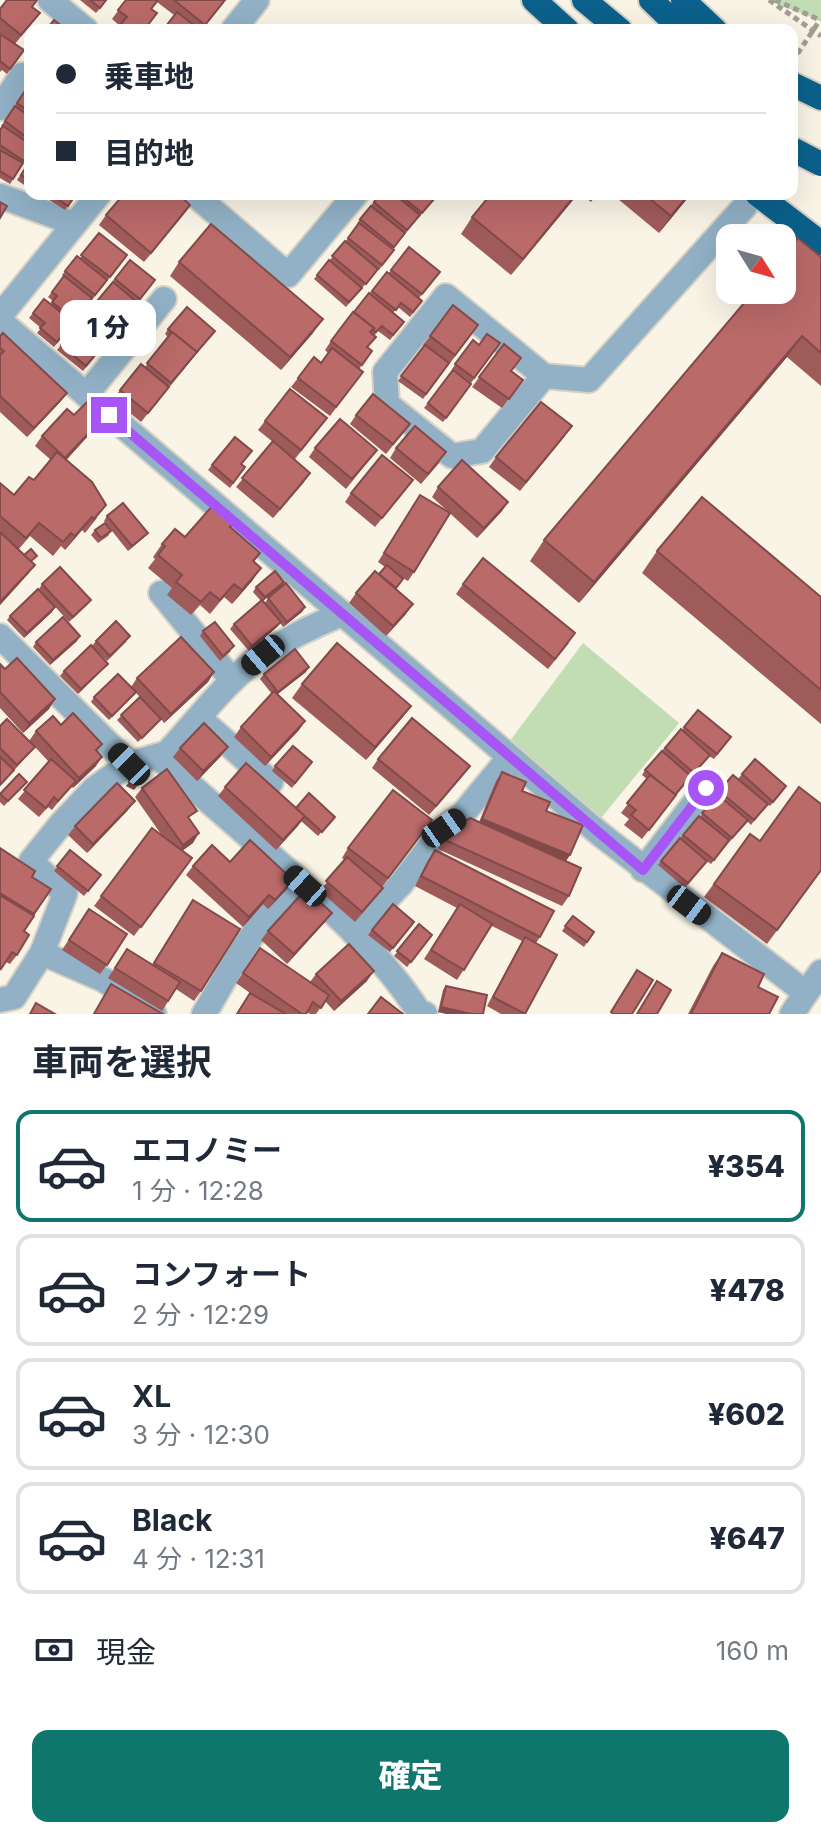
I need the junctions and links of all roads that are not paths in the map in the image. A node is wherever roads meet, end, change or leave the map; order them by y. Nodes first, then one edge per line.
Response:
1 (50, 0) edge
2 (534, 0) edge
3 (584, 0) edge
4 (651, 0) edge
5 (683, 0) edge
6 (250, 2) edge
7 (79, 24) edge
8 (237, 24) edge
9 (560, 24) edge
10 (613, 24) edge
11 (676, 24) edge
12 (709, 24) edge
13 (22, 75) dead end
14 (798, 87) edge
15 (821, 98) edge
16 (0, 108) edge
17 (798, 144) edge
18 (798, 152) edge
19 (821, 165) edge
20 (0, 196) edge
21 (94, 200) edge
22 (201, 200) edge
23 (351, 200) edge
24 (748, 200) edge
25 (765, 200) edge
26 (73, 226) junction
27 (821, 243) edge
28 (164, 299) dead end
29 (0, 319) edge
30 (544, 376) junction
31 (86, 395) junction
32 (161, 593) dead end
33 (342, 614) junction
34 (0, 636) edge
35 (232, 680) junction
36 (199, 718) junction
37 (157, 756) junction
38 (509, 758) junction
39 (129, 764) junction
40 (271, 782) edge
41 (706, 788) dead end
42 (643, 870) junction
43 (305, 886) junction
44 (354, 933) junction
45 (42, 953) junction
46 (821, 972) edge
47 (806, 993) junction
48 (0, 1000) edge
49 (421, 1013) edge
50 (154, 1014) edge
51 (204, 1014) edge
52 (792, 1014) edge

1 - 7 street
2 - 9 highway
3 - 10 highway
4 - 11 highway
5 - 12 highway
6 - 8 street
13 - 16 street
14 - 15 highway
17 - 19 highway
18 - 19 highway, bridge
20 - 26 street
21 - 26 street
22 - 23 street
24 - 30 street
25 - 27 highway
26 - 29 street
28 - 31 street
29 - 31 street
30 - 30 street
31 - 33 street
32 - 35 street
33 - 35 street
33 - 38 street
34 - 39 street
35 - 36 street
36 - 37 street
36 - 40 street
37 - 39 street
37 - 43 street
38 - 42 street
38 - 44 street
39 - 45 street
41 - 42 street
42 - 47 street
43 - 44 street
43 - 51 street
44 - 49 street
45 - 48 street
45 - 50 street
46 - 47 street
47 - 52 street

